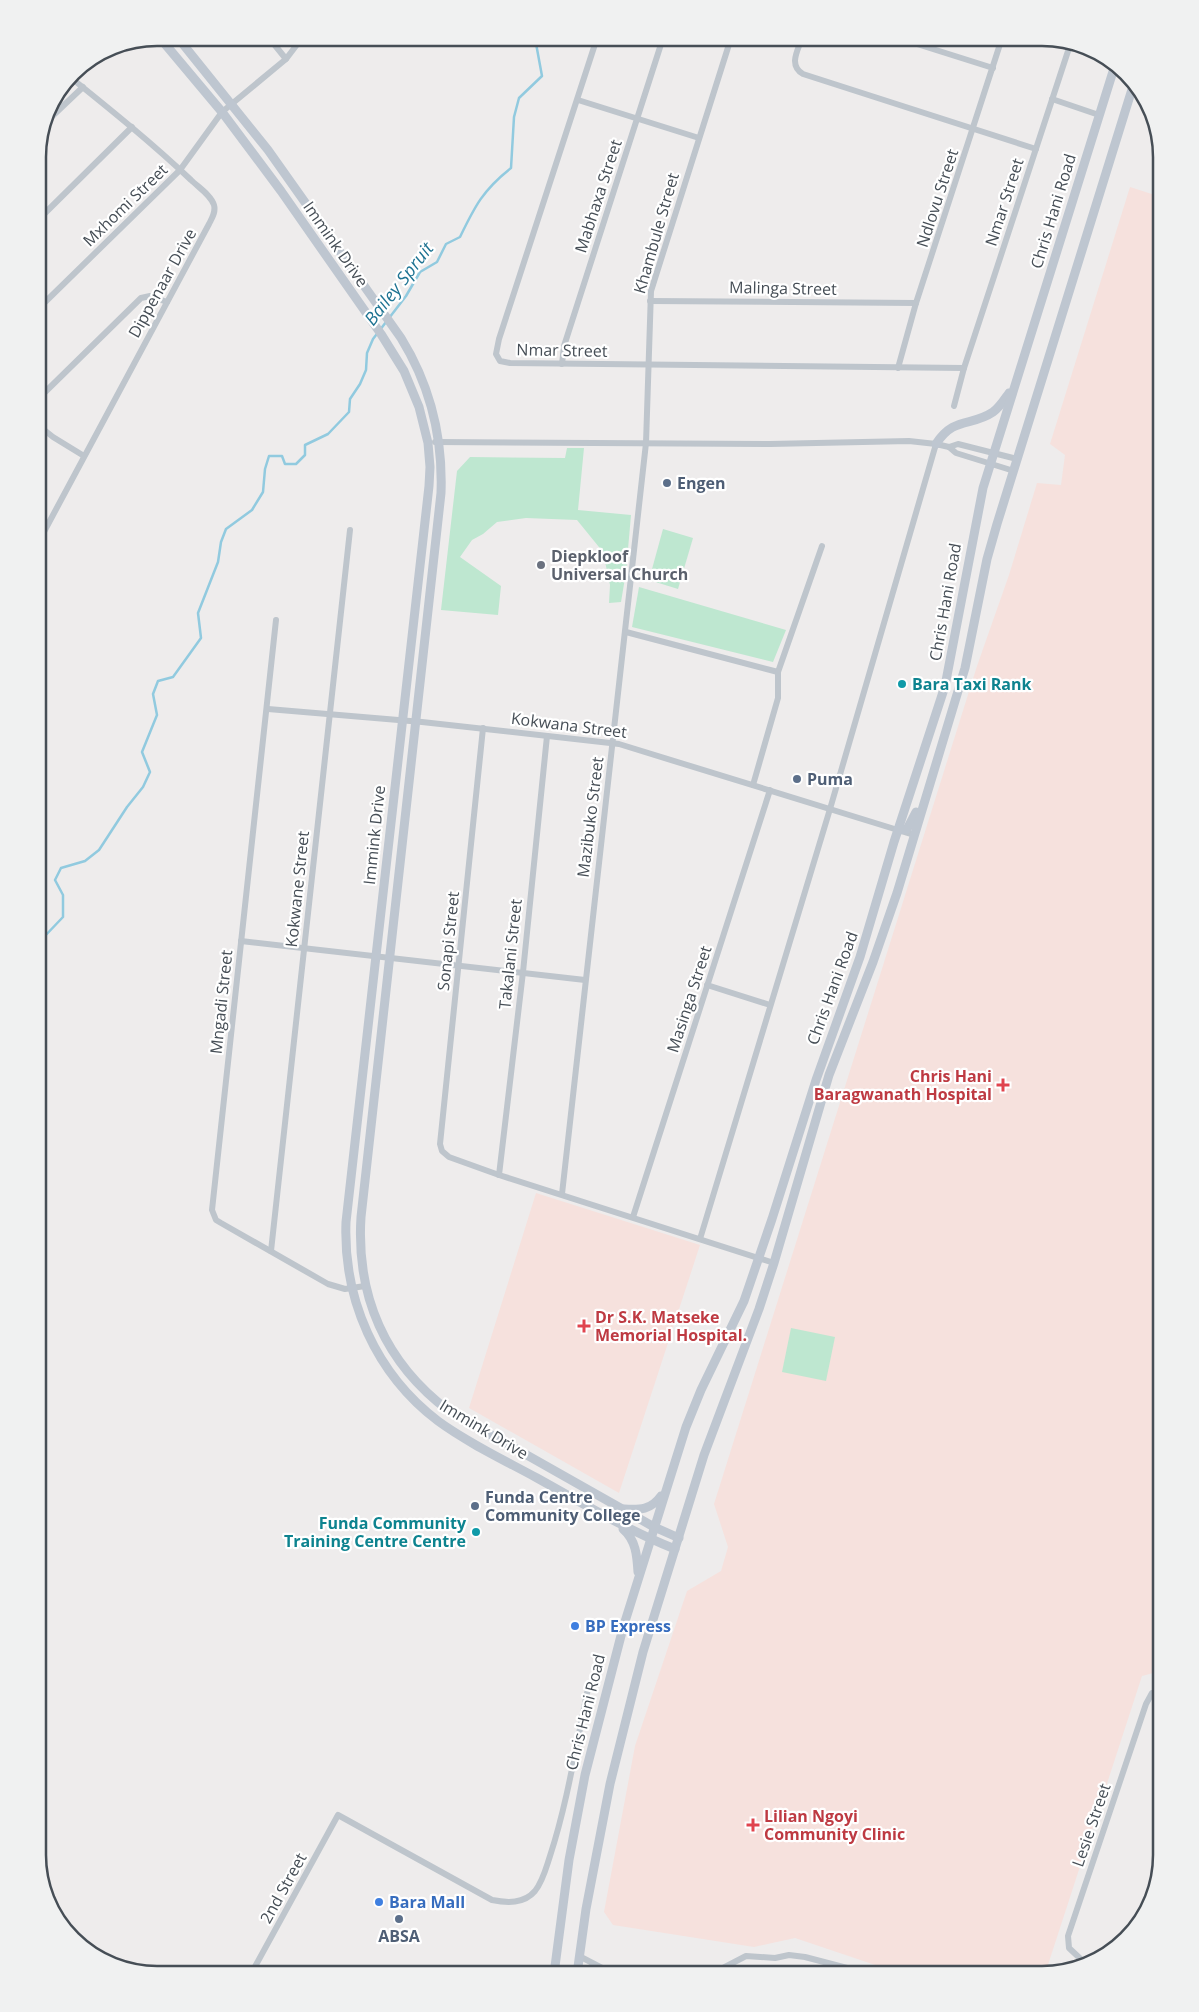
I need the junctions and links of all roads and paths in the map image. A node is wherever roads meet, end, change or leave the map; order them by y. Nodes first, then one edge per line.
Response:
1 (167, 46) edge
2 (184, 46) edge
3 (275, 46) edge
4 (296, 46) edge
5 (595, 46) edge
6 (660, 46) edge
7 (728, 46) edge
8 (800, 46) edge
9 (923, 46) edge
10 (1000, 46) edge
11 (1068, 49) edge
12 (286, 59) junction
13 (993, 68) junction
14 (1113, 72) edge
15 (76, 82) edge
16 (82, 87) junction
17 (1131, 92) edge
18 (1052, 99) junction
19 (578, 100) junction
20 (231, 104) junction
21 (56, 112) edge
22 (222, 112) junction
23 (1099, 114) junction
24 (637, 118) junction
25 (132, 127) junction
26 (974, 129) junction
27 (699, 138) junction
28 (1036, 148) junction
29 (180, 170) junction
30 (46, 212) edge
31 (46, 301) edge
32 (650, 301) junction
33 (166, 302) junction
34 (916, 303) junction
35 (562, 364) junction
36 (648, 365) junction
37 (898, 368) junction
38 (964, 368) junction
39 (1013, 387) junction
40 (46, 390) edge
41 (954, 406) dead end
42 (46, 431) edge
43 (439, 441) junction
44 (428, 443) junction
45 (646, 443) junction
46 (936, 444) junction
47 (949, 447) junction
48 (994, 453) junction
49 (84, 456) junction
50 (1017, 459) junction
51 (990, 464) junction
52 (1014, 471) junction
53 (46, 528) edge
54 (350, 530) dead end
55 (822, 546) dead end
56 (276, 620) dead end
57 (626, 632) junction
58 (778, 672) junction
59 (268, 709) junction
60 (330, 713) junction
61 (401, 720) junction
62 (416, 722) junction
63 (483, 728) junction
64 (547, 736) junction
65 (612, 743) junction
66 (933, 773) junction
67 (753, 784) junction
68 (770, 790) junction
69 (830, 809) junction
70 (898, 830) junction
71 (914, 835) junction
72 (241, 941) junction
73 (304, 948) junction
74 (376, 957) junction
75 (389, 959) junction
76 (459, 966) junction
77 (522, 972) junction
78 (585, 980) junction
79 (707, 986) junction
80 (770, 1005) junction
81 (499, 1175) junction
82 (562, 1194) junction
83 (633, 1217) junction
84 (700, 1239) junction
85 (271, 1251) junction
86 (760, 1258) junction
87 (774, 1264) junction
88 (365, 1286) junction
89 (352, 1289) junction
90 (666, 1490) junction
91 (621, 1509) junction
92 (616, 1522) junction
93 (654, 1527) junction
94 (679, 1538) junction
95 (650, 1539) junction
96 (675, 1549) junction
97 (639, 1577) junction
98 (589, 1684) dead end
99 (1153, 1694) edge
100 (579, 1956) junction
101 (1081, 1959) edge
102 (255, 1966) edge
103 (555, 1966) edge
104 (578, 1966) edge
105 (598, 1966) edge
106 (727, 1966) edge
107 (839, 1966) edge

1 - 22 main road, Immink Drive
2 - 20 main road, Immink Drive
3 - 12 street
4 - 12 street, Mxhomi Street
5 - 19 street, Nmar Street
6 - 24 street, Mabhaxa Street
7 - 27 street, Khambule Street
8 - 26 street
9 - 13 street
10 - 13 street, Ndlovu Street
11 - 18 street, Nmar Street
12 - 20 street, Mxhomi Street
13 - 26 street, Ndlovu Street
14 - 23 main road, Chris Hani Road
15 - 16 street, Dippenaar Drive
16 - 21 street
16 - 25 street, Dippenaar Drive
17 - 50 main road, Chris Hani Road
18 - 23 street
18 - 28 street, Nmar Street
19 - 24 street
19 - 35 street, Nmar Street
20 - 22 street, Mxhomi Street
20 - 43 main road, Immink Drive
22 - 29 street, Mxhomi Street
22 - 44 main road, Immink Drive
23 - 39 main road, Chris Hani Road
24 - 27 street
24 - 35 street, Mabhaxa Street
25 - 29 street, Dippenaar Drive
25 - 30 street
26 - 28 street
26 - 34 street, Ndlovu Street
27 - 32 street, Khambule Street
28 - 38 street, Nmar Street
29 - 31 street, Mxhomi Street
29 - 33 street, Dippenaar Drive
32 - 34 street, Malinga Street
32 - 36 street, Khambule Street
33 - 40 street
33 - 49 street, Dippenaar Drive
34 - 37 street, Ndlovu Street
35 - 36 street, Nmar Street
36 - 37 street, Nmar Street
36 - 45 street, Khambule Street
37 - 38 street, Nmar Street
38 - 41 street, Nmar Street
39 - 46 main road
39 - 48 main road, Chris Hani Road
42 - 49 street
43 - 44 street
43 - 45 street
43 - 62 main road, Immink Drive
44 - 61 main road, Immink Drive
45 - 46 street
45 - 57 street, Mazibuko Street
46 - 47 street
46 - 69 street
47 - 48 street
47 - 51 street
48 - 50 street
48 - 51 main road, Chris Hani Road
49 - 53 street, Dippenaar Drive
50 - 52 main road, Chris Hani Road
51 - 52 street
51 - 70 main road, Chris Hani Road
52 - 66 main road, Chris Hani Road
54 - 60 street, Kokwane Street
55 - 58 street
56 - 59 street, Mngadi Street
57 - 58 street
57 - 65 street, Mazibuko Street
58 - 67 street
59 - 60 street, Kokwana Street
59 - 72 street, Mngadi Street
60 - 61 street, Kokwana Street
60 - 73 street, Kokwane Street
61 - 62 street, Kokwana Street
61 - 74 main road, Immink Drive
62 - 63 street, Kokwana Street
62 - 75 main road, Immink Drive
63 - 64 street, Kokwana Street
63 - 76 street, Sonapi Street
64 - 65 street, Kokwana Street
64 - 77 street, Takalani Street
65 - 67 street, Kokwana Street
65 - 78 street, Mazibuko Street
66 - 70 main road
66 - 71 main road, Chris Hani Road
67 - 68 street, Kokwana Street
68 - 69 street, Kokwana Street
68 - 79 street, Masinga Street
69 - 70 street, Kokwana Street
69 - 80 street
70 - 71 street, Kokwana Street
70 - 86 main road, Chris Hani Road
71 - 87 main road, Chris Hani Road
72 - 73 street
72 - 85 street, Mngadi Street
73 - 74 street
73 - 85 street, Kokwane Street
74 - 75 street
74 - 89 main road, Immink Drive
75 - 76 street
75 - 88 main road, Immink Drive
76 - 77 street
76 - 81 street, Sonapi Street
77 - 78 street
77 - 81 street, Takalani Street
78 - 82 street, Mazibuko Street
79 - 80 street
79 - 83 street, Masinga Street
80 - 84 street
81 - 82 street
82 - 83 street
83 - 84 street
84 - 86 street
85 - 89 street, Mngadi Street
86 - 87 street
86 - 90 main road, Chris Hani Road
87 - 94 main road, Chris Hani Road
88 - 89 street, Mngadi Street
88 - 91 main road, Immink Drive
89 - 92 main road, Immink Drive
90 - 91 main road
90 - 93 main road, Chris Hani Road
91 - 93 main road, Immink Drive
92 - 95 main road, Immink Drive
92 - 97 main road
93 - 94 main road, Immink Drive
93 - 95 main road, Chris Hani Road
94 - 96 main road, Chris Hani Road
95 - 96 main road, Immink Drive
95 - 97 main road, Chris Hani Road
96 - 100 main road, Chris Hani Road
97 - 103 main road, Chris Hani Road
98 - 102 street, 2nd Street
99 - 101 street, Lesie Street
100 - 104 main road, Chris Hani Road
100 - 105 street
106 - 107 street

